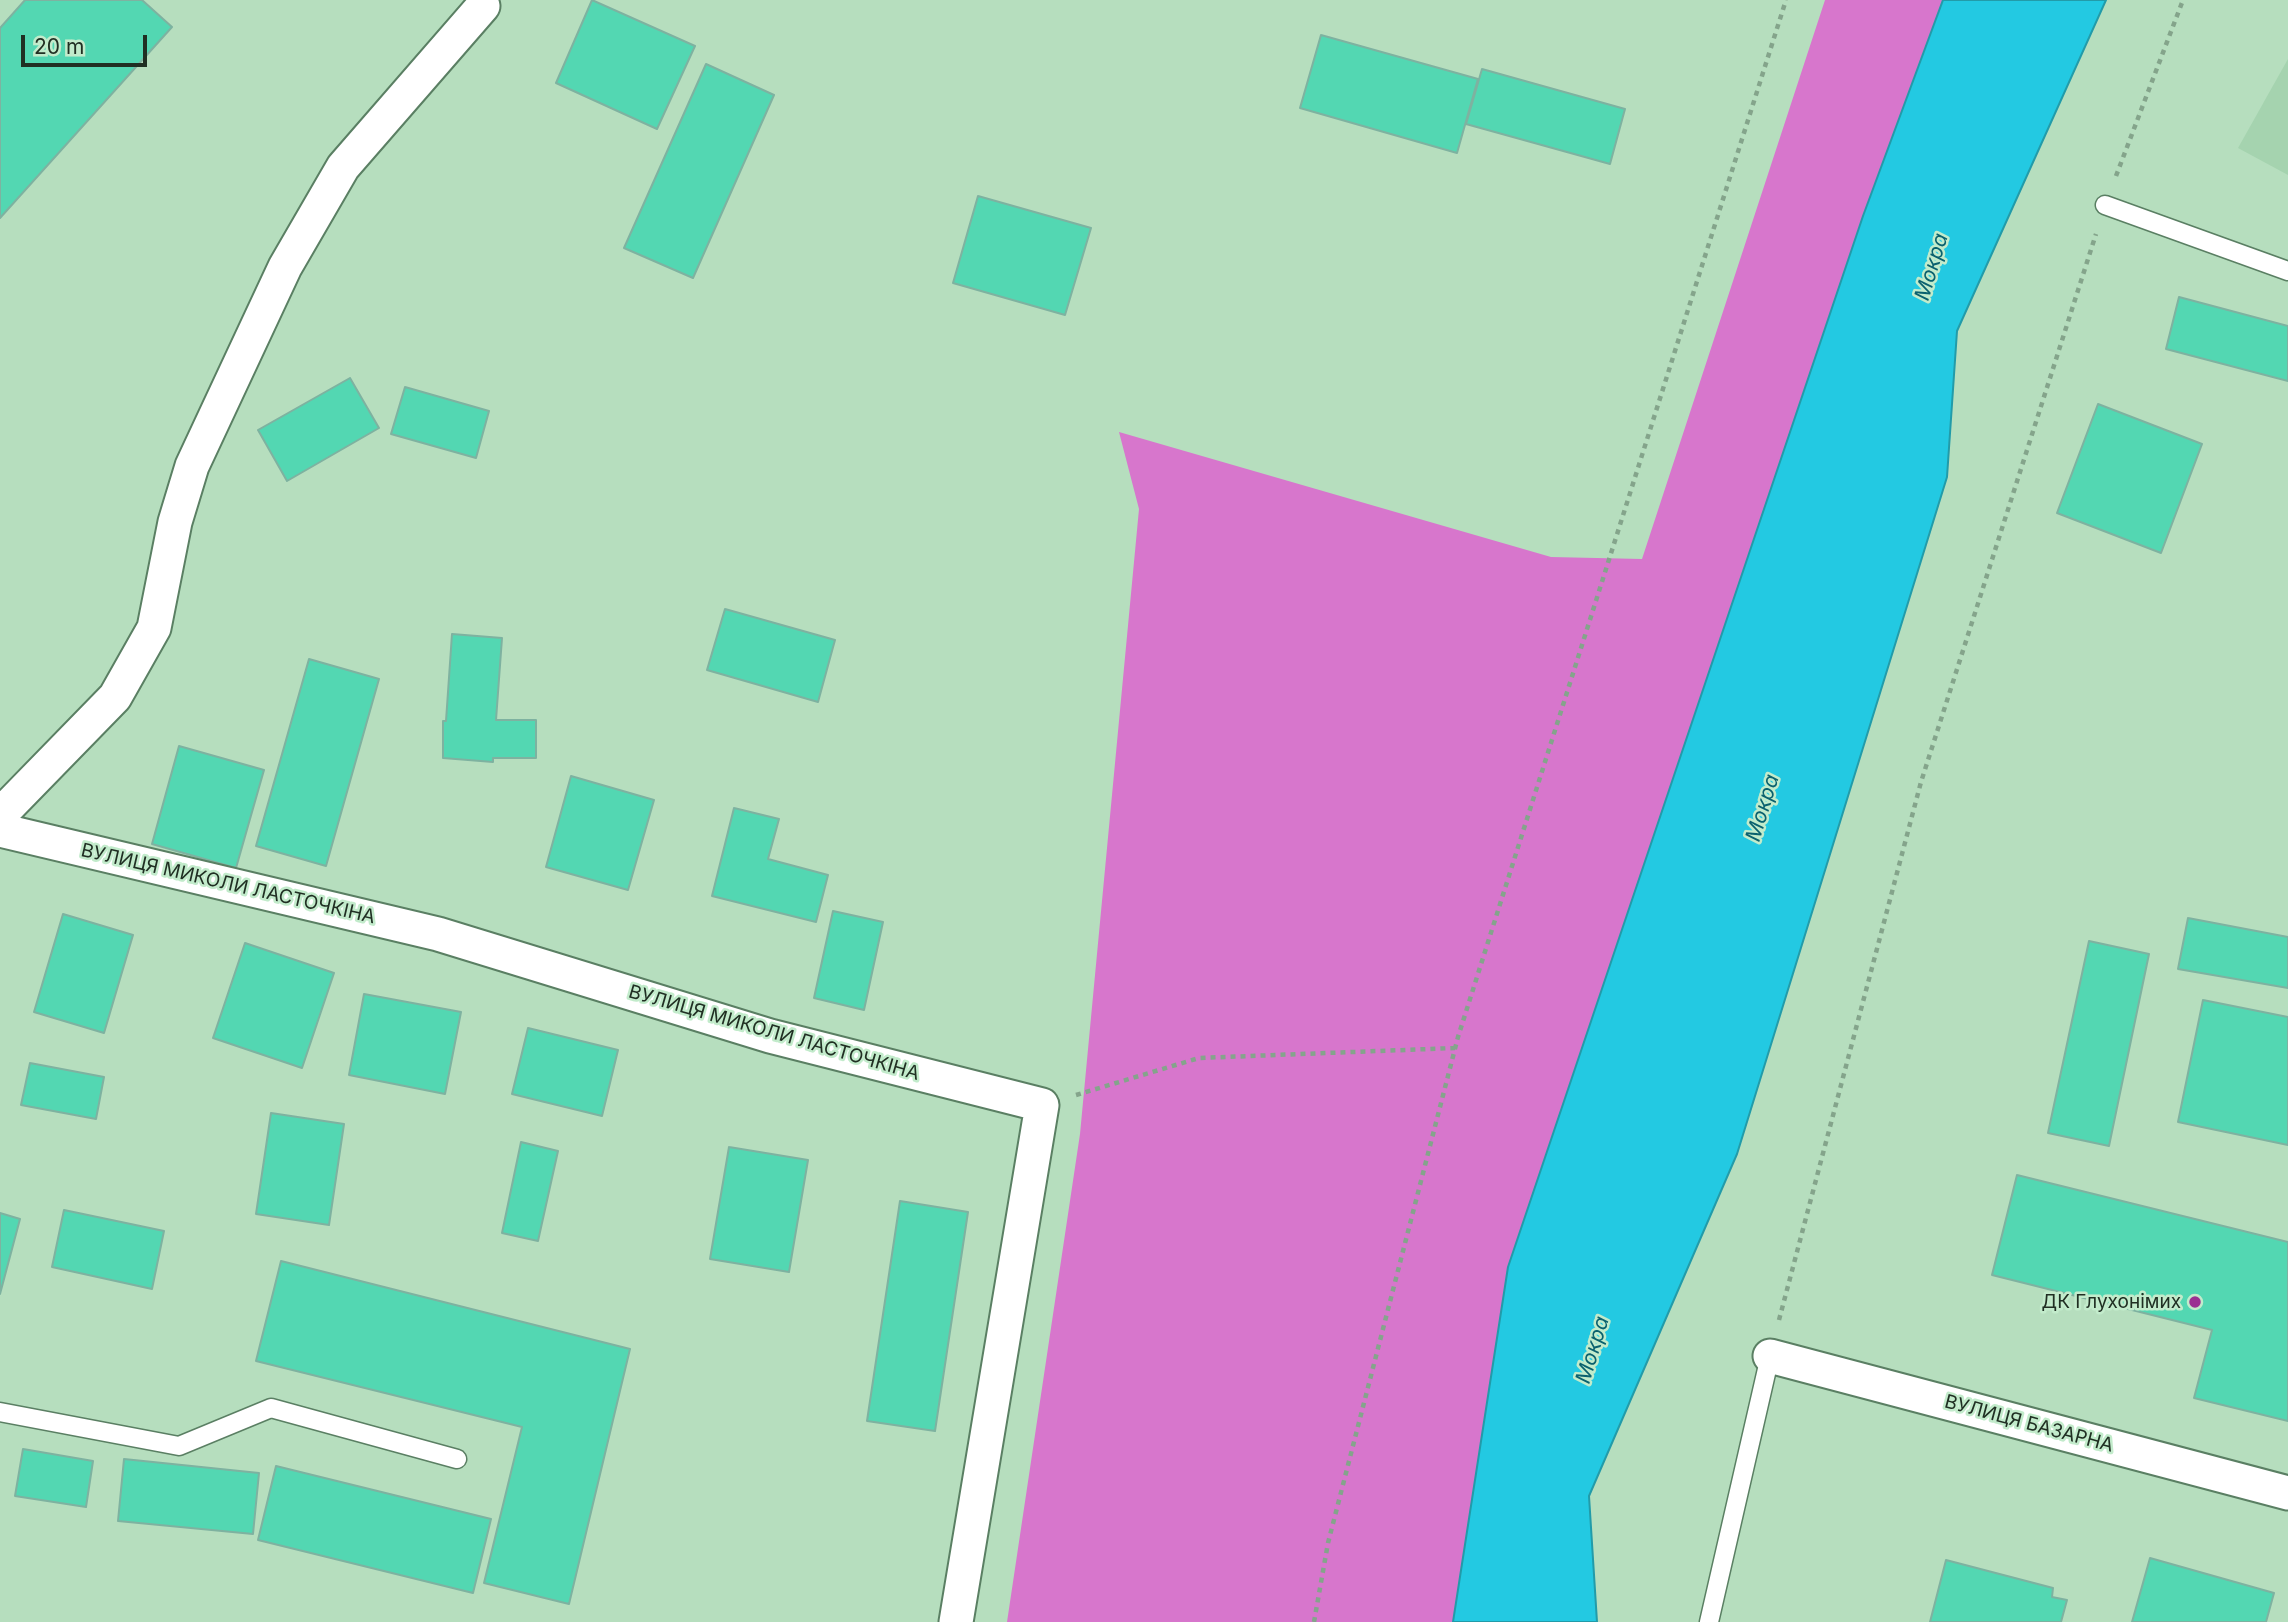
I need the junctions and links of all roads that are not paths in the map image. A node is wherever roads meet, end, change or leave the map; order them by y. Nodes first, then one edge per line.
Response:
1 (482, 6) dead end
2 (2105, 205) road end
3 (2288, 271) edge
4 (0, 815) edge
5 (0, 830) edge
6 (1770, 1356) joint
7 (0, 1412) edge
8 (457, 1459) dead end
9 (2288, 1493) edge
10 (957, 1622) edge
11 (1709, 1622) edge

1 - 4 street
2 - 3 lane
5 - 10 street, ВУЛИЦЯ МИКОЛИ ЛАСТОЧКІНА
6 - 9 street, ВУЛИЦЯ БАЗАРНА
6 - 11 lane
7 - 8 lane

